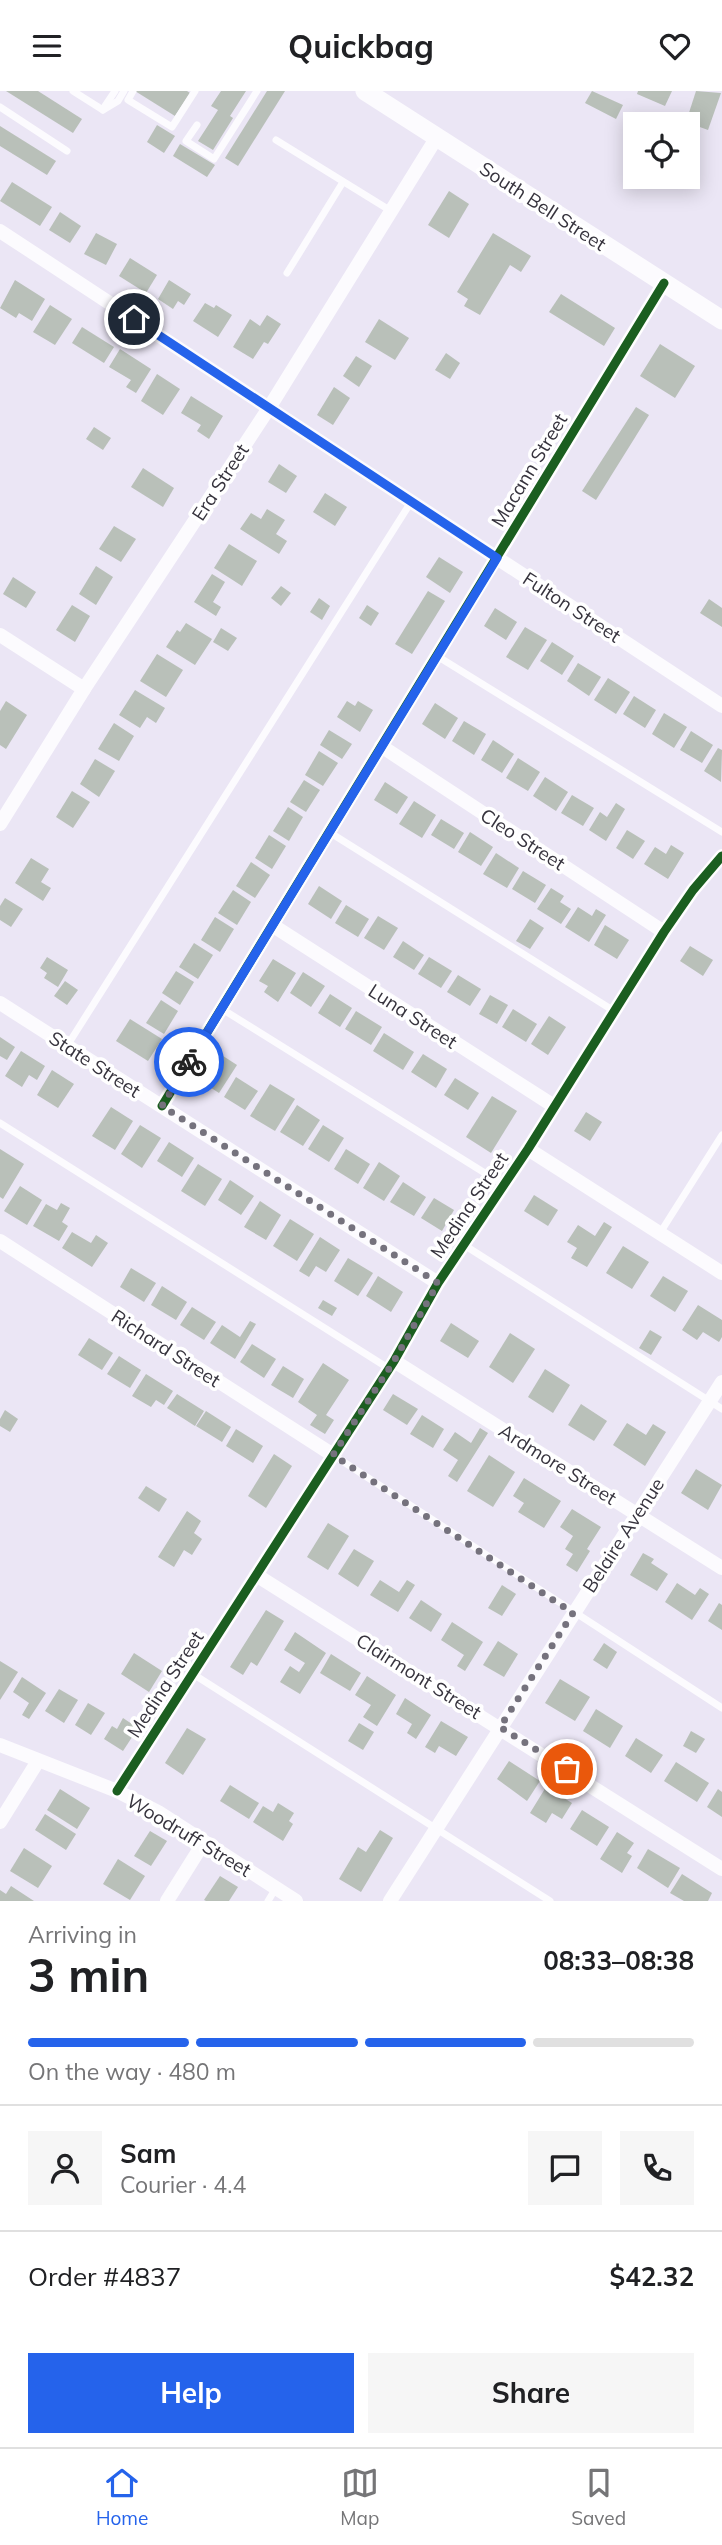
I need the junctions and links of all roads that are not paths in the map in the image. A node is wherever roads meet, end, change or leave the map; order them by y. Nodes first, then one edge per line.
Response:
1 (73, 91) edge
2 (115, 91) edge
3 (124, 91) edge
4 (133, 91) edge
5 (195, 91) edge
6 (257, 91) edge
7 (365, 91) edge
8 (0, 107) edge
9 (103, 110) junction
10 (197, 125) dead end
11 (437, 137) junction
12 (276, 140) dead end
13 (67, 151) dead end
14 (343, 182) junction
15 (391, 211) junction
16 (0, 231) edge
17 (287, 274) dead end
18 (664, 283) junction
19 (722, 320) edge
20 (269, 408) junction
21 (411, 501) junction
22 (497, 558) junction
23 (0, 635) edge
24 (437, 656) junction
25 (84, 688) junction
26 (722, 706) edge
27 (381, 746) junction
28 (0, 824) edge
29 (329, 832) junction
30 (722, 832) edge
31 (722, 856) edge
32 (272, 925) junction
33 (664, 932) junction
34 (0, 1003) edge
35 (221, 1009) junction
36 (614, 1011) junction
37 (67, 1046) junction
38 (162, 1106) junction
39 (554, 1106) junction
40 (0, 1123) edge
41 (722, 1135) edge
42 (528, 1149) junction
43 (504, 1185) junction
44 (660, 1233) junction
45 (0, 1241) edge
46 (463, 1245) junction
47 (722, 1273) edge
48 (438, 1283) junction
49 (391, 1364) junction
50 (722, 1383) edge
51 (716, 1405) edge
52 (333, 1455) junction
53 (637, 1513) junction
54 (722, 1568) edge
55 (256, 1575) junction
56 (573, 1613) junction
57 (193, 1674) junction
58 (722, 1708) edge
59 (500, 1727) junction
60 (0, 1745) edge
61 (38, 1761) junction
62 (117, 1791) junction
63 (0, 1822) edge
64 (436, 1828) junction
65 (204, 1842) junction
66 (722, 1869) edge
67 (272, 1895) edge
68 (167, 1901) edge
69 (296, 1901) edge
70 (390, 1901) edge
71 (550, 1901) edge

1 - 9 lane
2 - 9 lane
3 - 9 lane
4 - 5 lane
6 - 10 lane
7 - 11 main road, South Bell Street
8 - 13 lane
11 - 15 street, Era Street
11 - 18 main road, South Bell Street
12 - 14 lane
14 - 15 lane
14 - 17 lane
15 - 20 street, Era Street
16 - 20 street, Fulton Street
18 - 19 main road, South Bell Street
18 - 22 street, Macann Street
20 - 21 street, Fulton Street
20 - 25 street, Era Street
21 - 22 street, Fulton Street
21 - 37 lane
22 - 24 street, Macann Street
22 - 26 street, Fulton Street
23 - 25 street
24 - 27 street, Macann Street
24 - 30 lane
25 - 28 street, Era Street
27 - 29 street, Macann Street
27 - 33 street, Cleo Street
29 - 32 street, Macann Street
29 - 36 lane
31 - 33 street, Medina Street
32 - 35 street, Macann Street
32 - 39 street, Luna Street
33 - 36 street, Medina Street
34 - 37 street, State Street
35 - 38 street, Macann Street
35 - 43 lane
36 - 39 street, Medina Street
37 - 38 street, State Street
38 - 48 street, State Street
39 - 42 street, Medina Street
40 - 49 lane
41 - 44 lane
42 - 43 street, Medina Street
42 - 44 street
43 - 46 street, Medina Street
44 - 47 street
45 - 52 street, Richard Street
46 - 48 street, Medina Street
46 - 51 lane
48 - 49 street, Medina Street
49 - 52 street, Medina Street
49 - 53 street, Ardmore Street
50 - 51 street, Belaire Avenue
51 - 53 street, Belaire Avenue
52 - 55 street, Medina Street
52 - 56 lane
53 - 54 street, Ardmore Street
53 - 56 street, Belaire Avenue
55 - 57 street, Medina Street
55 - 59 street, Clairmont Street
56 - 58 lane
56 - 59 street, Belaire Avenue
57 - 62 street, Medina Street
57 - 64 lane
59 - 64 street, Belaire Avenue
59 - 66 street, Clairmont Street
60 - 61 street, Woodruff Street
61 - 62 street, Woodruff Street
61 - 63 street
62 - 65 street, Woodruff Street
64 - 70 street, Belaire Avenue
64 - 71 lane
65 - 67 street, Woodruff Street
65 - 68 street
67 - 69 street, Woodruff Street

